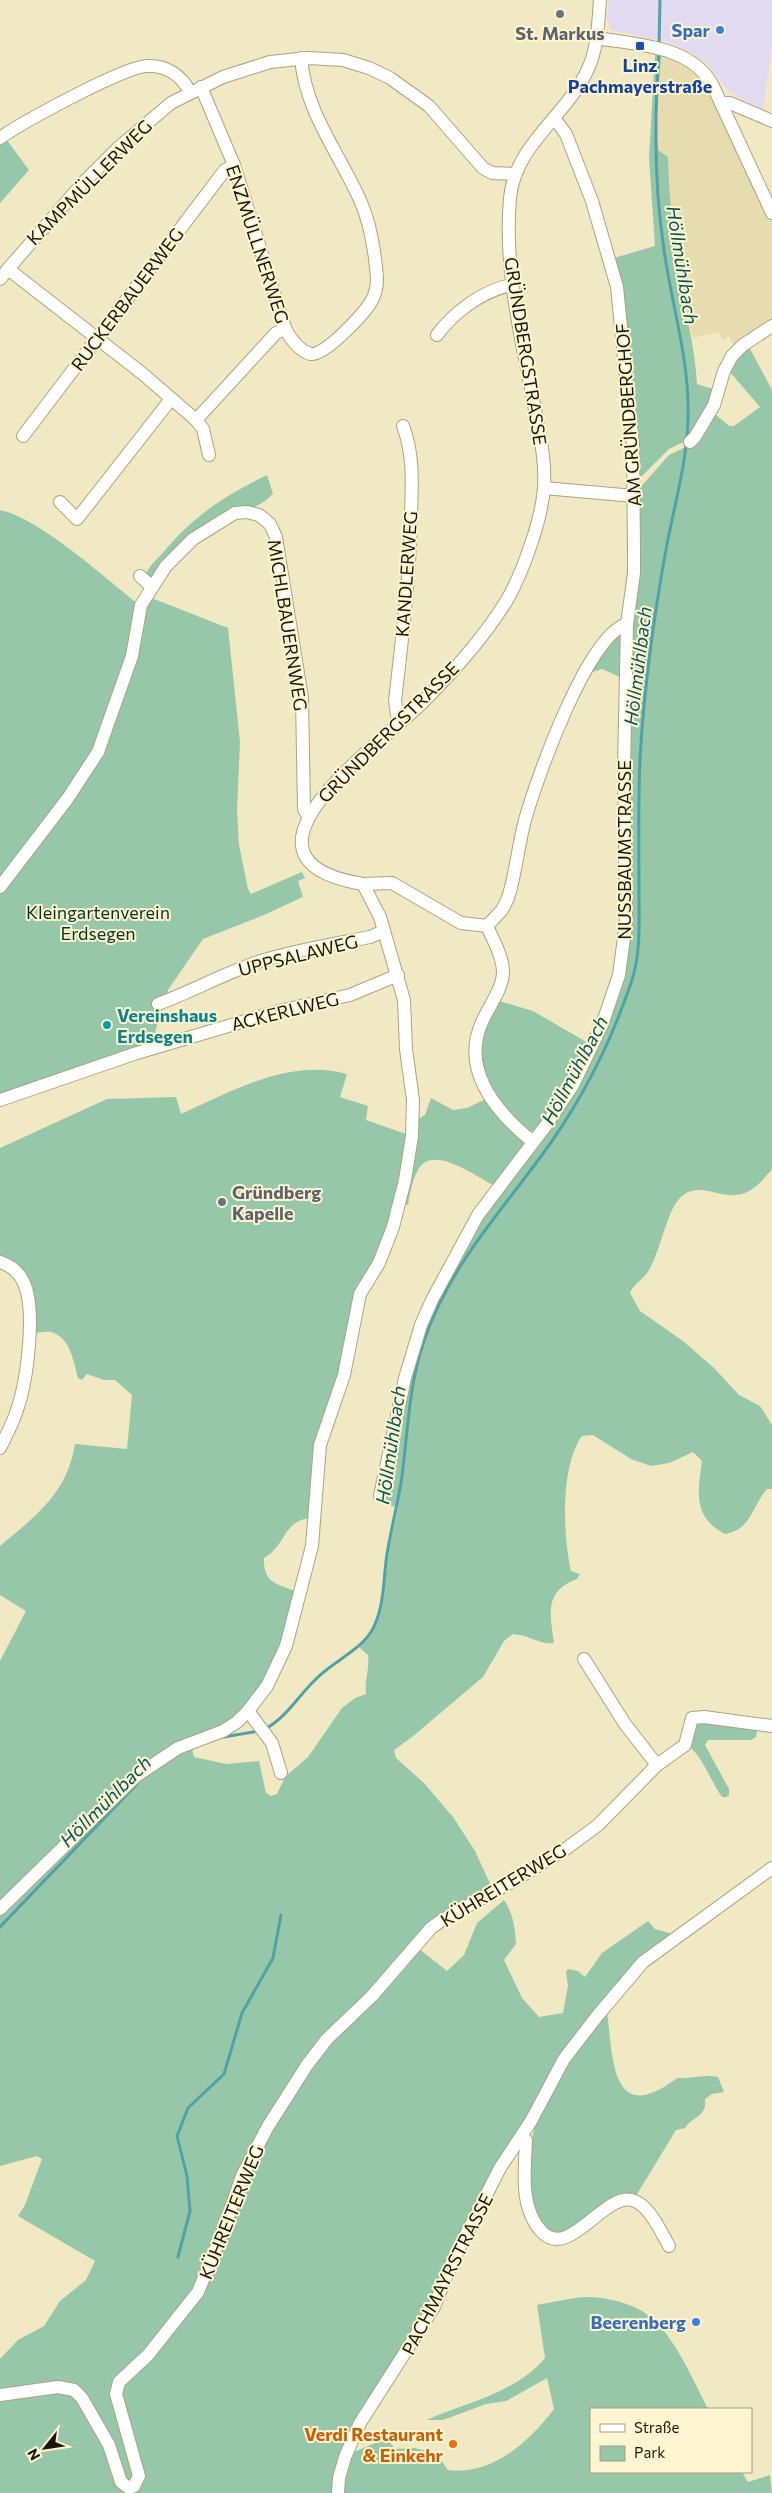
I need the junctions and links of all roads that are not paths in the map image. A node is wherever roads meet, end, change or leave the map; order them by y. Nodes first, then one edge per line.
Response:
1 (594, 0) edge
2 (600, 0) edge
3 (598, 23) junction
4 (597, 38) junction
5 (301, 58) junction
6 (195, 89) junction
7 (720, 104) junction
8 (554, 118) junction
9 (772, 121) edge
10 (0, 138) edge
11 (234, 165) junction
12 (515, 174) junction
13 (772, 213) edge
14 (4, 274) edge
15 (511, 285) junction
16 (772, 326) edge
17 (285, 328) junction
18 (437, 335) dead end
19 (98, 338) junction
20 (171, 399) junction
21 (196, 420) junction
22 (404, 426) dead end
23 (23, 436) dead end
24 (690, 442) dead end
25 (209, 455) dead end
26 (544, 488) junction
27 (634, 496) junction
28 (60, 502) dead end
29 (140, 576) dead end
30 (151, 586) junction
31 (627, 624) junction
32 (401, 721) junction
33 (308, 816) junction
34 (362, 884) junction
35 (0, 887) edge
36 (487, 926) junction
37 (384, 931) junction
38 (398, 975) junction
39 (158, 1004) dead end
40 (0, 1100) edge
41 (533, 1142) junction
42 (0, 1262) edge
43 (0, 1448) edge
44 (380, 1496) dead end
45 (584, 1659) dead end
46 (248, 1712) junction
47 (772, 1726) edge
48 (657, 1765) junction
49 (280, 1773) dead end
50 (772, 1868) edge
51 (0, 1909) edge
52 (522, 2136) junction
53 (669, 2246) dead end
54 (0, 2395) edge
55 (338, 2493) edge

1 - 3 street, GRÜNDBERGSTRASSE
2 - 3 street, GRÜNDBERGSTRASSE
3 - 4 street, GRÜNDBERGSTRASSE
4 - 7 street
4 - 8 street, GRÜNDBERGSTRASSE
5 - 6 street, KAMPMÜLLERWEG
5 - 12 street, KAMPMÜLLERWEG
5 - 17 street, ENZMÜLLNERWEG
6 - 10 street, ENZMÜLLNERWEG
6 - 11 street, ENZMÜLLNERWEG
6 - 14 street, KAMPMÜLLERWEG
7 - 9 street
7 - 13 street
8 - 12 street, GRÜNDBERGSTRASSE
8 - 27 street, AM GRÜNDBERGHOF
11 - 17 street, ENZMÜLLNERWEG
11 - 19 street, RUCKERBAUERWEG
12 - 15 street, GRÜNDBERGSTRASSE
14 - 19 street
15 - 18 street
15 - 26 street, GRÜNDBERGSTRASSE
16 - 24 street
17 - 21 street
19 - 20 street
19 - 23 street, RUCKERBAUERWEG
20 - 21 street
20 - 28 street
21 - 25 street
22 - 32 street, KANDLERWEG
26 - 27 street
26 - 32 street, GRÜNDBERGSTRASSE
27 - 31 street, AM GRÜNDBERGHOF
29 - 30 street
30 - 33 street, MICHLBAUERNWEG
30 - 35 street, MICHLBAUERNWEG
31 - 36 street
31 - 41 street, NUSSBAUMSTRASSE
32 - 33 street, GRÜNDBERGSTRASSE
33 - 34 street, GRÜNDBERGSTRASSE
34 - 36 street
34 - 37 street
36 - 41 street
37 - 38 street
37 - 39 street, UPPSALAWEG
38 - 40 street, ACKERLWEG
38 - 46 street
41 - 44 street, NUSSBAUMSTRASSE
42 - 43 street
45 - 48 street
46 - 49 street
46 - 51 street
47 - 48 street, KÜHREITERWEG
48 - 54 street, KÜHREITERWEG
50 - 52 street, PACHMAYRSTRASSE
52 - 53 street
52 - 55 street, PACHMAYRSTRASSE

